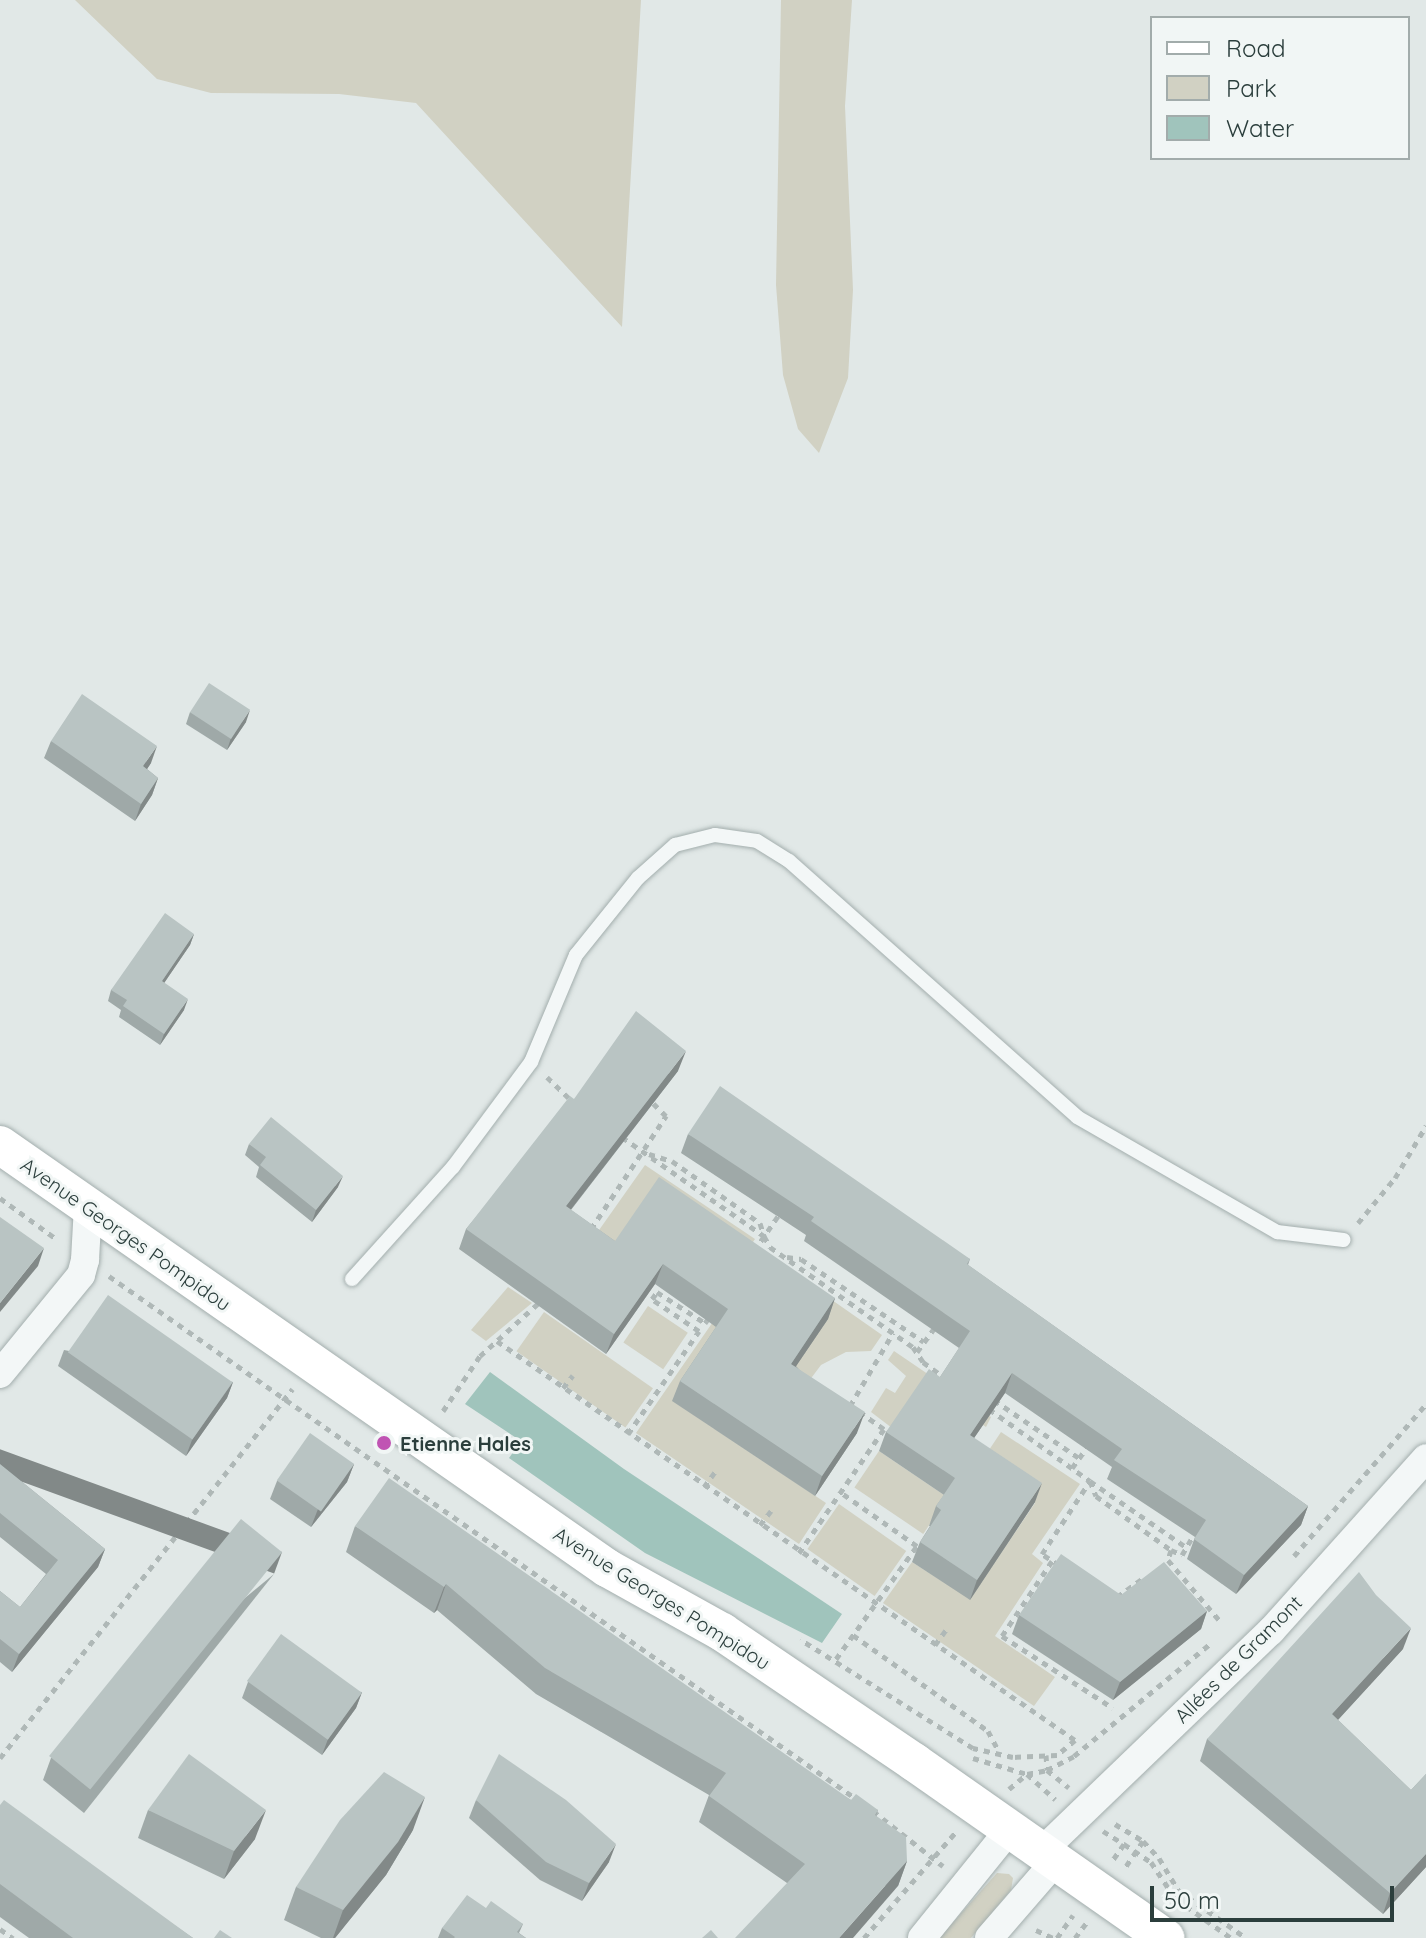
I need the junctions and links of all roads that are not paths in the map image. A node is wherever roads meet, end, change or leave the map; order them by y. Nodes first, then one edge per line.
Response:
1 (0, 1145) edge
2 (88, 1207) junction
3 (1344, 1240) road end
4 (352, 1279) dead end
5 (0, 1374) edge
6 (1426, 1458) edge
7 (996, 1821) junction
8 (1047, 1858) junction
9 (999, 1928) edge
10 (922, 1938) edge
11 (1165, 1938) edge

1 - 2 main road, Avenue Georges Pompidou
2 - 5 street
2 - 7 main road, Avenue Georges Pompidou
3 - 4 lane
6 - 8 street, Allées de Gramont
7 - 8 main road, Avenue Georges Pompidou
7 - 10 street
8 - 9 street, Allées de Gramont
8 - 11 main road, Avenue Georges Pompidou

